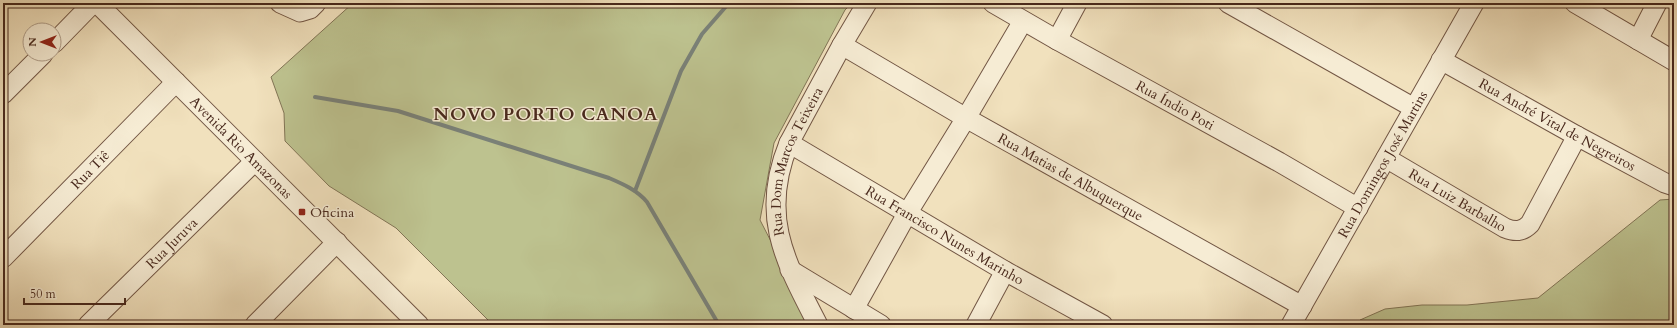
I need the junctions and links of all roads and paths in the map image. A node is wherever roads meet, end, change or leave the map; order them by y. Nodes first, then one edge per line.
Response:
1 (94, 3) edge
2 (97, 3) edge
3 (280, 3) edge
4 (867, 3) edge
5 (993, 3) edge
6 (1077, 3) edge
7 (1228, 3) edge
8 (1575, 3) edge
9 (1657, 3) edge
10 (315, 4) edge
11 (1467, 5) edge
12 (1023, 21) junction
13 (62, 35) edge
14 (1057, 40) junction
15 (1638, 40) junction
16 (842, 45) junction
17 (1441, 60) junction
18 (1674, 61) edge
19 (35, 62) edge
20 (176, 82) junction
21 (3, 94) edge
22 (1414, 108) junction
23 (966, 118) junction
24 (1577, 136) junction
25 (789, 143) junction
26 (1386, 158) junction
27 (255, 161) junction
28 (1674, 186) edge
29 (1358, 208) junction
30 (908, 212) junction
31 (337, 242) junction
32 (3, 258) edge
33 (790, 270) junction
34 (1005, 271) junction
35 (1302, 306) junction
36 (854, 309) junction
37 (417, 324) edge
38 (88, 325) edge
39 (255, 325) edge
40 (818, 325) edge
41 (881, 325) edge
42 (976, 325) edge
43 (1103, 325) edge
44 (1291, 325) edge

1 - 13 street
2 - 20 street, Avenida Rio Amazonas
3 - 10 street
4 - 16 street, Rua Dom Marcos Teixeira
5 - 12 street, Rua Índio Poti
6 - 14 street
7 - 22 street
8 - 15 street
9 - 15 street
11 - 17 street, Rua Domingos José Martins
12 - 14 street, Rua Índio Poti
12 - 23 street
14 - 29 street, Rua Índio Poti
15 - 18 street
16 - 23 street, Rua Matias de Albuquerque
16 - 25 street, Rua Dom Marcos Teixeira
17 - 22 street, Rua Domingos José Martins
17 - 24 street, Rua André Vital de Negreiros
19 - 21 street
20 - 27 street, Avenida Rio Amazonas
20 - 32 street, Rua Tiê
22 - 26 street, Rua Domingos José Martins
23 - 30 street
23 - 35 street, Rua Matias de Albuquerque
24 - 26 street, Rua Luiz Barbalho
24 - 28 street, Rua André Vital de Negreiros
25 - 30 street, Rua Francisco Nunes Marinho
25 - 33 street, Rua Dom Marcos Teixeira
26 - 29 street, Rua Domingos José Martins
27 - 31 street, Avenida Rio Amazonas
27 - 38 street, Rua Juruva
29 - 35 street, Rua Domingos José Martins
30 - 34 street, Rua Francisco Nunes Marinho
30 - 36 street
31 - 37 street, Avenida Rio Amazonas
31 - 39 street
33 - 36 street
33 - 40 street, Rua Dom Marcos Teixeira
34 - 42 street
34 - 43 street, Rua Francisco Nunes Marinho
35 - 44 street, Rua Domingos José Martins
36 - 41 street

